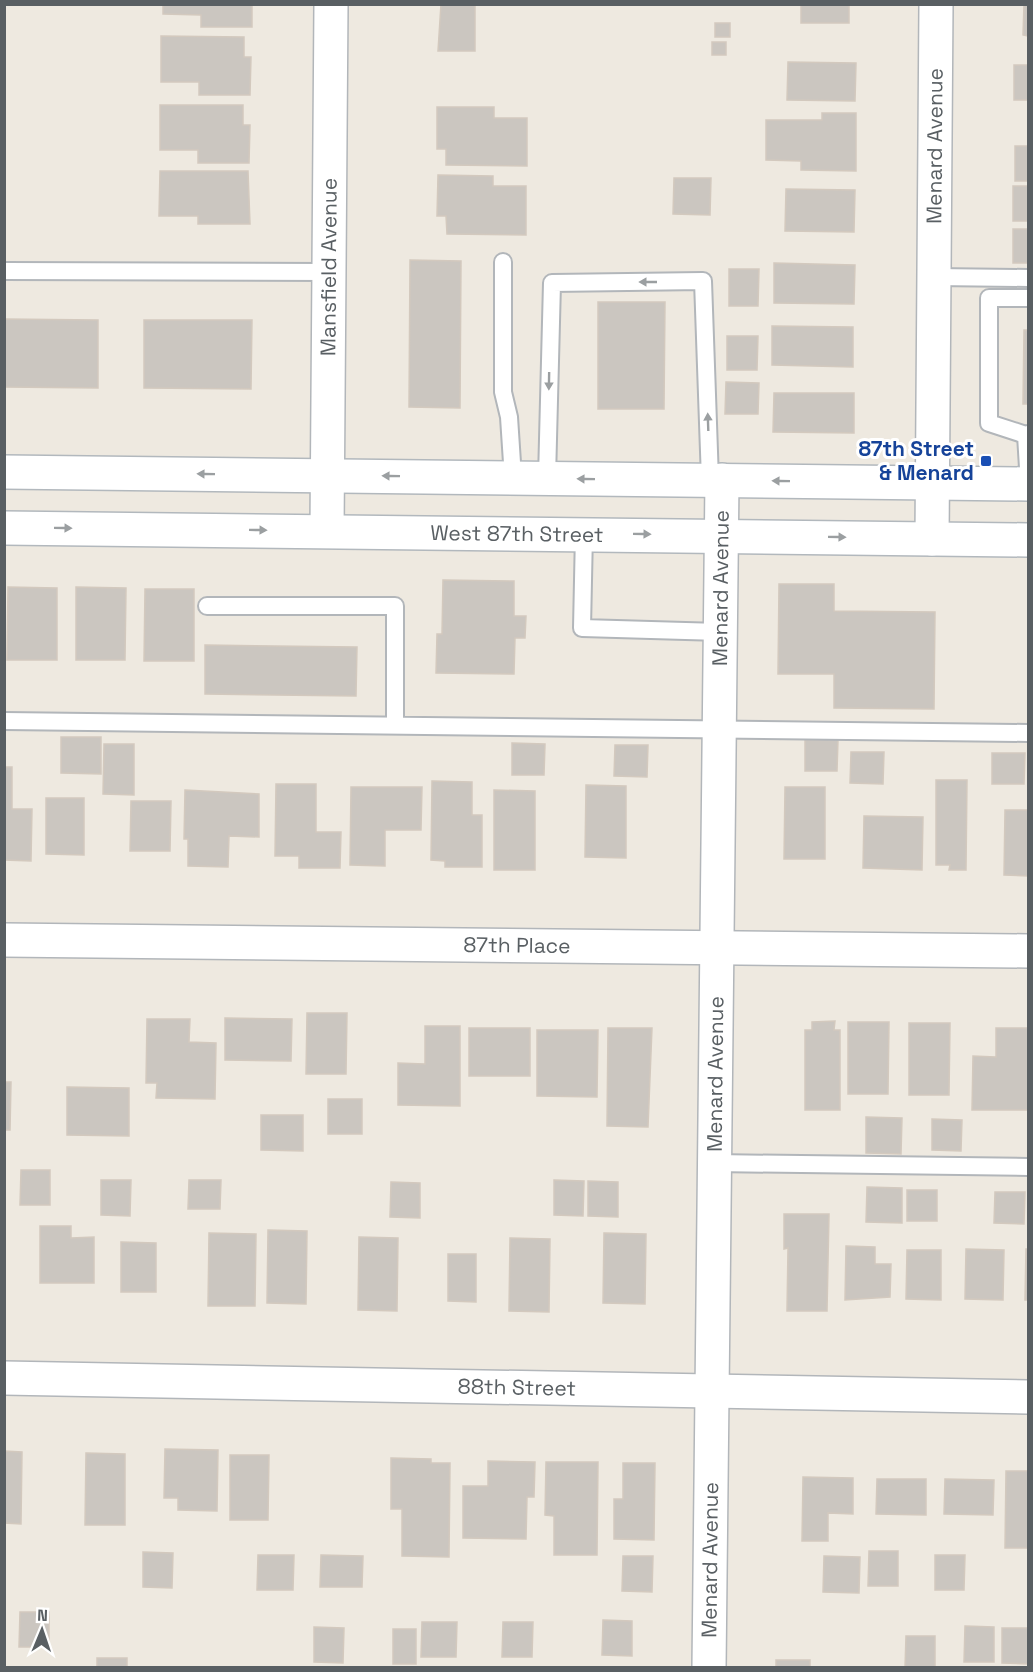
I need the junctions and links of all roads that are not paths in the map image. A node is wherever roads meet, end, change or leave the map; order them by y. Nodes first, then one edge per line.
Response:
1 (331, 4) edge
2 (936, 4) edge
3 (503, 262) dead end
4 (4, 271) edge
5 (329, 272) junction
6 (934, 277) junction
7 (1029, 278) edge
8 (1029, 298) edge
9 (1027, 434) edge
10 (1029, 468) edge
11 (4, 472) edge
12 (327, 475) junction
13 (513, 478) junction
14 (548, 478) junction
15 (716, 480) junction
16 (932, 483) junction
17 (1029, 484) edge
18 (4, 528) edge
19 (327, 531) junction
20 (584, 533) junction
21 (721, 535) junction
22 (932, 539) junction
23 (1029, 540) edge
24 (207, 606) dead end
25 (720, 632) junction
26 (4, 720) edge
27 (395, 725) junction
28 (719, 729) junction
29 (1029, 733) edge
30 (4, 940) edge
31 (717, 946) junction
32 (1029, 951) edge
33 (714, 1163) junction
34 (1029, 1167) edge
35 (4, 1378) edge
36 (712, 1393) junction
37 (1029, 1397) edge
38 (709, 1668) edge

1 - 5 street, Mansfield Avenue
2 - 6 street, Menard Avenue
3 - 13 lane
4 - 5 lane
5 - 12 street, Mansfield Avenue
6 - 7 lane
6 - 16 street, Menard Avenue
8 - 9 lane
9 - 10 lane
12 -> 11 street
13 -> 12 street
12 - 19 street, Mansfield Avenue
13 - 14 street
15 -> 14 street
15 -> 14 lane
16 -> 15 street
15 - 21 street, Menard Avenue
16 - 17 street
16 - 22 street, Menard Avenue
18 -> 19 street, West 87th Street
19 - 20 street, West 87th Street
20 -> 21 street, West 87th Street
20 - 25 lane
21 -> 22 street, West 87th Street
21 - 25 street, Menard Avenue
22 - 23 street, West 87th Street
24 - 27 lane
25 - 28 street, Menard Avenue
26 - 27 lane
27 - 28 lane
28 - 29 lane
28 - 31 street, Menard Avenue
30 - 31 street, 87th Place
31 - 32 street, 87th Place
31 - 33 street, Menard Avenue
33 - 34 lane
33 - 36 street, Menard Avenue
35 - 36 street, 88th Street
36 - 37 street, 88th Street
36 - 38 street, Menard Avenue

